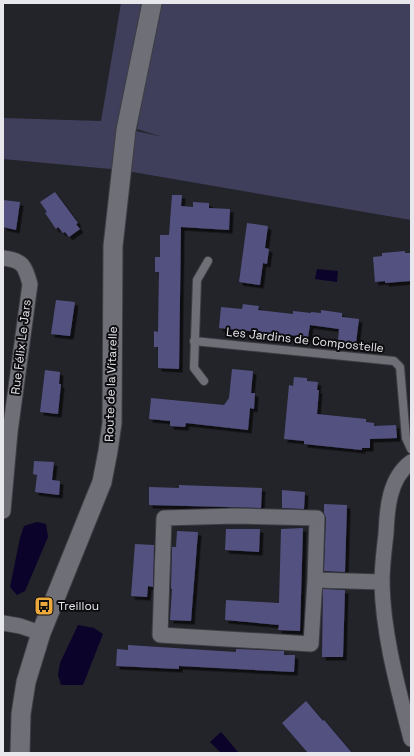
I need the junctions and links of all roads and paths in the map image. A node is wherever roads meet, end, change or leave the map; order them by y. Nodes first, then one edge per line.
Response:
1 (152, 3) edge
2 (3, 258) edge
3 (208, 261) dead end
4 (194, 341) junction
5 (204, 381) dead end
6 (6, 447) edge
7 (411, 449) edge
8 (411, 462) edge
9 (3, 511) edge
10 (314, 580) junction
11 (382, 582) junction
12 (3, 623) edge
13 (41, 633) junction
14 (411, 738) edge
15 (20, 753) edge

1 - 13 street, Route de la Vitarelle
2 - 6 street, Rue Félix Le Jars
3 - 4 lane
4 - 5 lane
4 - 7 lane, Les Jardins de Compostelle
6 - 9 street, Rue Félix Le Jars
8 - 11 street
10 - 10 street
10 - 11 street
11 - 14 street
12 - 13 street
13 - 15 street, Route de la Vitarelle

